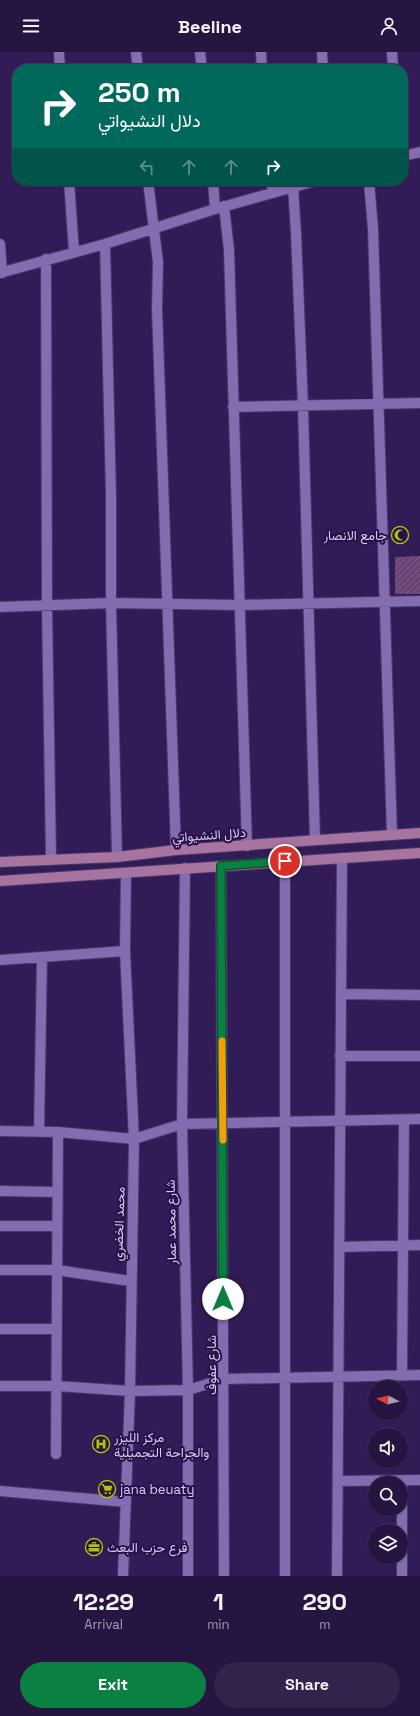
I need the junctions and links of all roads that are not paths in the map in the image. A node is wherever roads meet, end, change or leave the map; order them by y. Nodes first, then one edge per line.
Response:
1 (59, 52) edge
2 (136, 52) edge
3 (200, 52) edge
4 (261, 52) edge
5 (322, 52) edge
6 (392, 52) edge
7 (60, 64) edge
8 (137, 64) edge
9 (201, 64) edge
10 (262, 64) edge
11 (323, 64) edge
12 (393, 64) edge
13 (420, 152) edge
14 (408, 155) edge
15 (69, 186) edge
16 (149, 186) edge
17 (214, 186) edge
18 (272, 186) edge
19 (296, 186) edge
20 (369, 186) edge
21 (292, 187) junction
22 (273, 193) junction
23 (220, 207) junction
24 (154, 229) junction
25 (0, 244) edge
26 (105, 244) junction
27 (74, 252) junction
28 (46, 259) junction
29 (1, 273) edge
30 (420, 403) edge
31 (379, 404) junction
32 (303, 406) junction
33 (233, 407) junction
34 (420, 601) edge
35 (386, 602) junction
36 (111, 603) junction
37 (168, 604) junction
38 (309, 604) junction
39 (239, 605) junction
40 (47, 606) junction
41 (0, 607) edge
42 (420, 833) edge
43 (392, 834) junction
44 (315, 840) junction
45 (247, 846) junction
46 (176, 850) junction
47 (420, 853) edge
48 (121, 856) junction
49 (342, 858) junction
50 (51, 859) junction
51 (285, 861) junction
52 (0, 862) edge
53 (221, 866) junction
54 (184, 868) junction
55 (126, 873) junction
56 (0, 881) edge
57 (125, 951) junction
58 (42, 957) junction
59 (0, 960) edge
60 (341, 994) junction
61 (420, 995) edge
62 (340, 1056) junction
63 (420, 1056) edge
64 (420, 1119) edge
65 (404, 1120) junction
66 (340, 1121) junction
67 (284, 1122) junction
68 (222, 1123) junction
69 (182, 1124) junction
70 (0, 1131) edge
71 (39, 1132) junction
72 (58, 1132) junction
73 (134, 1139) junction
74 (0, 1191) edge
75 (57, 1192) junction
76 (0, 1226) edge
77 (57, 1226) junction
78 (403, 1245) junction
79 (420, 1245) edge
80 (339, 1248) junction
81 (0, 1270) edge
82 (57, 1270) junction
83 (130, 1281) junction
84 (0, 1329) edge
85 (56, 1329) junction
86 (402, 1375) junction
87 (420, 1375) edge
88 (338, 1376) junction
89 (284, 1378) junction
90 (224, 1379) junction
91 (0, 1386) edge
92 (57, 1386) junction
93 (188, 1390) junction
94 (130, 1391) junction
95 (56, 1454) dead end
96 (408, 1480) edge
97 (420, 1480) edge
98 (338, 1481) junction
99 (368, 1481) edge
100 (0, 1491) edge
101 (126, 1502) junction
102 (402, 1516) edge
103 (124, 1576) edge
104 (188, 1576) edge
105 (224, 1576) edge
106 (285, 1576) edge
107 (337, 1576) edge
108 (402, 1576) edge

1 - 7 street
2 - 8 street
3 - 9 street
4 - 10 street
5 - 11 street
6 - 12 street
13 - 14 street
15 - 27 street
16 - 24 street
17 - 23 street
18 - 22 street
19 - 21 street
20 - 31 street
21 - 22 street
21 - 32 street
22 - 23 street
23 - 24 street
23 - 33 street
24 - 26 street
24 - 37 street
25 - 29 street
26 - 27 street
26 - 36 street
27 - 28 street
28 - 29 street
28 - 40 street
30 - 31 street
31 - 32 street
31 - 35 street
32 - 33 street
32 - 38 street
33 - 39 street
34 - 35 street
35 - 38 street
35 - 43 street
36 - 37 street
36 - 40 street
36 - 48 street
37 - 39 street
37 - 46 street
38 - 39 street
38 - 44 street
39 - 45 street
40 - 41 street
40 - 50 street
42 - 43 main road, دلال النشيواتي
43 - 44 main road, دلال النشيواتي
44 - 45 main road, دلال النشيواتي
45 - 46 main road, دلال النشيواتي
46 - 48 main road, دلال النشيواتي
47 - 49 main road
48 - 50 main road, دلال النشيواتي
48 - 55 main road
49 - 51 main road
49 - 60 street
50 - 52 main road, دلال النشيواتي
51 - 53 main road
51 - 67 street
53 - 54 main road
53 - 68 street, شارع عفوف
54 - 55 main road
54 - 69 street, شارع محمد عمار
55 - 56 main road
55 - 57 street, محمد الخضري
57 - 58 street
57 - 73 street, محمد الخضري
58 - 59 street
58 - 71 street
60 - 61 street
60 - 62 street
62 - 63 street
62 - 66 street
64 - 65 street
65 - 66 street
65 - 78 street
66 - 67 street
66 - 80 street
67 - 68 street
67 - 89 street
68 - 69 street
68 - 90 street, شارع عفوف
69 - 73 street
69 - 93 street, شارع محمد عمار
70 - 71 street
71 - 72 street
72 - 73 street
72 - 75 street
73 - 83 street, محمد الخضري
74 - 75 street
75 - 77 street
76 - 77 street
77 - 82 street
78 - 79 street
78 - 80 street
78 - 86 street
80 - 88 street
81 - 82 street
82 - 83 street
82 - 85 street
83 - 94 street, محمد الخضري
84 - 85 street
85 - 92 street
86 - 87 street
86 - 88 street
88 - 89 street
88 - 98 street
89 - 90 street
89 - 106 street
90 - 93 street
90 - 105 street, شارع عفوف
91 - 92 street
92 - 94 street
92 - 95 street
93 - 94 street
93 - 104 street, شارع محمد عمار
94 - 101 street, محمد الخضري
96 - 97 street
98 - 99 street
98 - 107 street
100 - 101 street
101 - 103 street, محمد الخضري
102 - 108 street

